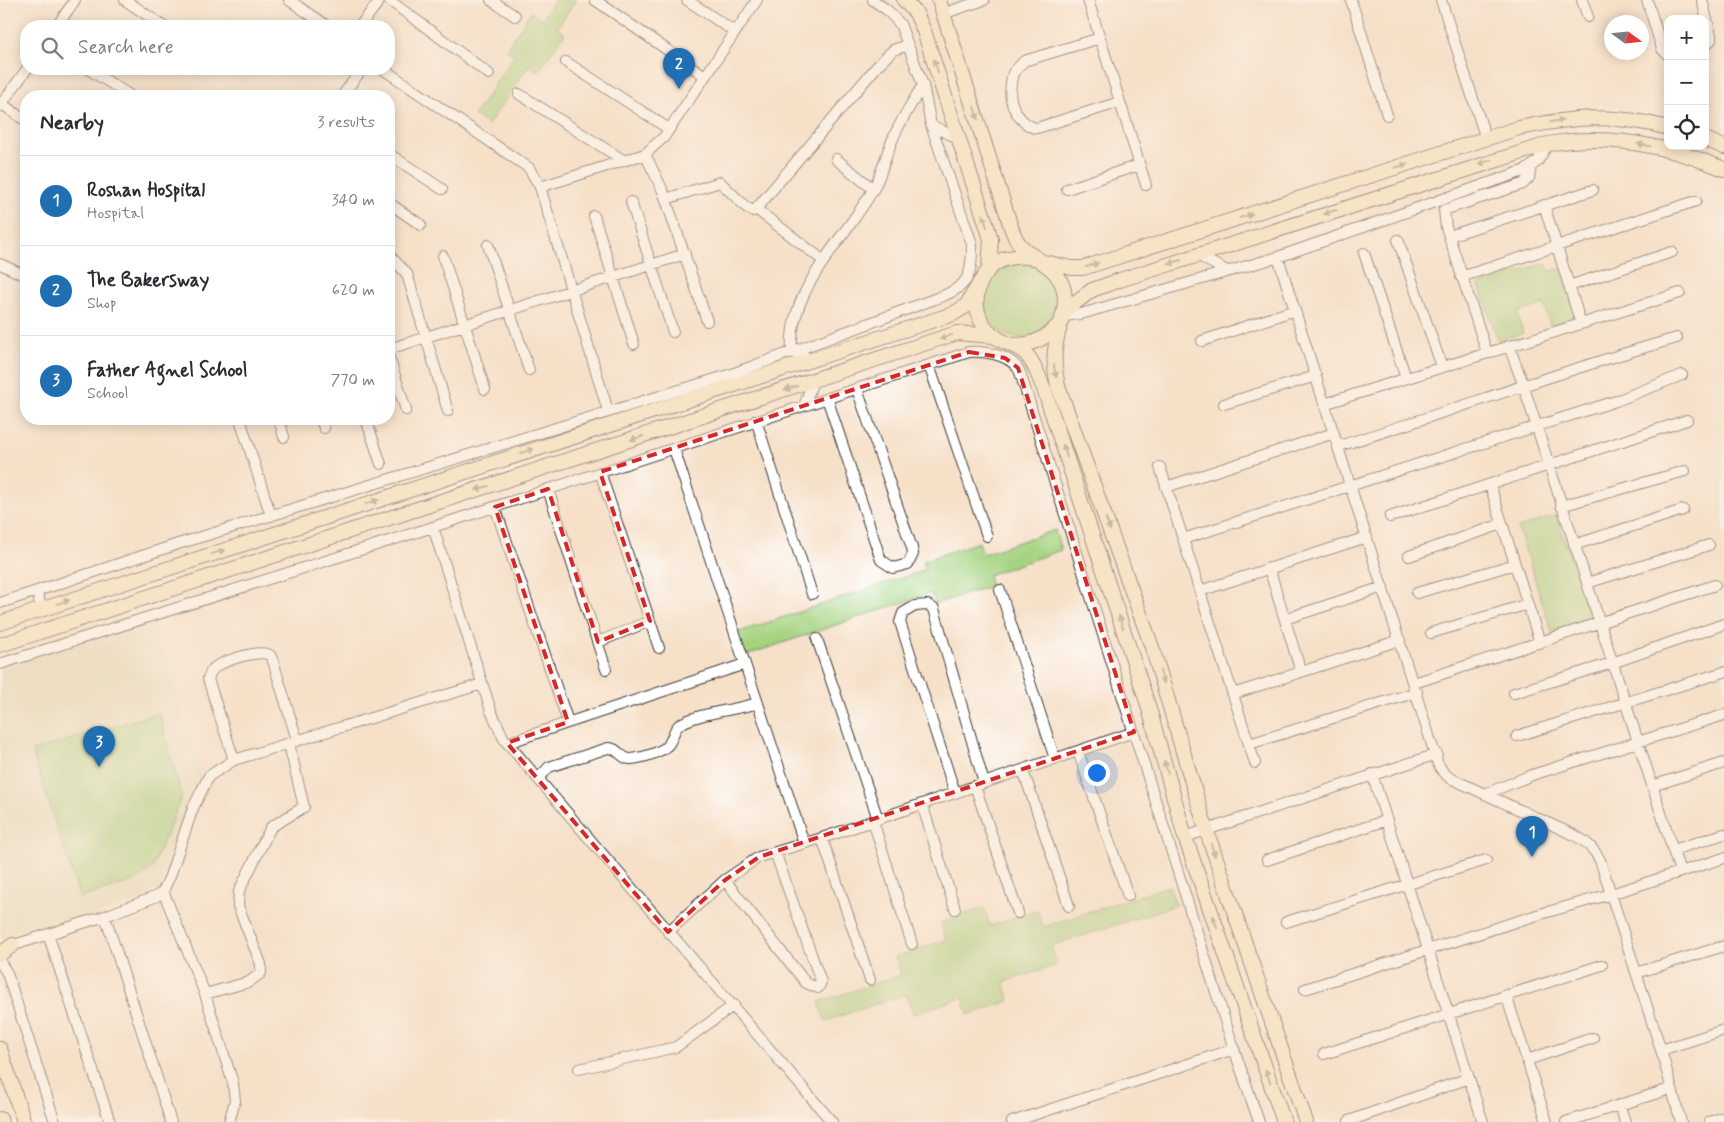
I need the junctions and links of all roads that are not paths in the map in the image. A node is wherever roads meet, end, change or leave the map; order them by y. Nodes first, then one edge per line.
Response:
1 (75, 0) edge
2 (125, 0) edge
3 (289, 0) edge
4 (380, 0) edge
5 (389, 0) edge
6 (491, 0) edge
7 (596, 0) edge
8 (687, 0) edge
9 (757, 0) edge
10 (873, 0) edge
11 (904, 0) edge
12 (939, 0) edge
13 (984, 0) edge
14 (1088, 0) edge
15 (1351, 0) edge
16 (1442, 0) edge
17 (1582, 0) edge
18 (1647, 0) edge
19 (1702, 0) edge
20 (972, 2) edge
21 (945, 13) junction
22 (1706, 15) edge
23 (515, 16) dead end
24 (1588, 18) dead end
25 (61, 20) edge
26 (154, 20) edge
27 (318, 20) edge
28 (365, 20) edge
29 (1709, 27) edge
30 (735, 32) junction
31 (1100, 38) junction
32 (1709, 42) edge
33 (908, 45) junction
34 (1664, 51) edge
35 (566, 62) dead end
36 (489, 74) dead end
37 (23, 75) edge
38 (98, 75) edge
39 (358, 75) edge
40 (392, 75) edge
41 (705, 76) junction
42 (923, 85) junction
43 (121, 90) edge
44 (346, 90) edge
45 (519, 94) dead end
46 (1120, 102) junction
47 (1, 105) edge
48 (1387, 115) dead end
49 (20, 117) edge
50 (932, 125) junction
51 (1664, 127) edge
52 (669, 129) junction
53 (959, 139) junction
54 (1486, 139) junction
55 (1709, 141) edge
56 (1548, 144) junction
57 (1724, 147) edge
58 (645, 154) junction
59 (395, 158) edge
60 (836, 159) dead end
61 (623, 160) junction
62 (1139, 165) junction
63 (1531, 167) junction
64 (1724, 169) edge
65 (1146, 185) dead end
66 (540, 187) junction
67 (873, 189) junction
68 (1067, 189) dead end
69 (442, 190) dead end
70 (1593, 190) dead end
71 (666, 199) junction
72 (1696, 201) dead end
73 (631, 202) dead end
74 (1544, 206) junction
75 (395, 207) edge
76 (756, 210) junction
77 (594, 216) dead end
78 (422, 225) dead end
79 (1449, 236) junction
80 (1398, 240) dead end
81 (488, 245) dead end
82 (1556, 246) junction
83 (1672, 252) dead end
84 (1364, 253) dead end
85 (684, 254) junction
86 (1197, 255) junction
87 (443, 256) dead end
88 (1278, 257) junction
89 (1039, 260) junction
90 (395, 261) edge
91 (824, 261) junction
92 (0, 264) edge
93 (651, 264) junction
94 (989, 269) junction
95 (1227, 270) junction
96 (20, 273) edge
97 (613, 276) junction
98 (1461, 277) junction
99 (980, 282) junction
100 (1569, 286) junction
101 (570, 292) junction
102 (1680, 293) dead end
103 (509, 309) junction
104 (1294, 310) junction
105 (1063, 317) junction
106 (707, 321) dead end
107 (464, 324) junction
108 (1581, 324) junction
109 (673, 332) dead end
110 (994, 336) junction
111 (426, 337) junction
112 (1677, 338) dead end
113 (1202, 341) dead end
114 (634, 344) dead end
115 (1013, 345) junction
116 (1509, 346) junction
117 (395, 347) edge
118 (792, 352) junction
119 (1487, 353) junction
120 (812, 360) junction
121 (930, 365) junction
122 (1442, 367) junction
123 (529, 370) dead end
124 (1682, 375) dead end
125 (395, 376) edge
126 (1316, 376) junction
127 (1406, 378) junction
128 (812, 381) junction
129 (1523, 384) junction
130 (485, 389) dead end
131 (857, 389) junction
132 (827, 398) junction
133 (1224, 404) dead end
134 (1324, 404) junction
135 (804, 406) junction
136 (406, 410) dead end
137 (448, 411) dead end
138 (608, 411) junction
139 (756, 420) junction
140 (1687, 420) dead end
141 (242, 425) edge
142 (280, 425) edge
143 (368, 425) edge
144 (1535, 427) junction
145 (1334, 433) junction
146 (284, 437) dead end
147 (1339, 446) junction
148 (674, 450) junction
149 (381, 464) dead end
150 (1548, 466) junction
151 (1160, 467) dead end
152 (1685, 471) dead end
153 (600, 472) junction
154 (1074, 480) junction
155 (1490, 485) junction
156 (1351, 486) junction
157 (1166, 487) junction
158 (1056, 488) junction
159 (548, 489) junction
160 (494, 506) junction
161 (1561, 506) junction
162 (1683, 510) dead end
163 (271, 516) junction
164 (1390, 517) dead end
165 (1502, 524) junction
166 (433, 527) junction
167 (987, 536) dead end
168 (1367, 536) junction
169 (1183, 539) junction
170 (1574, 545) junction
171 (1709, 545) dead end
172 (1410, 556) dead end
173 (1515, 564) junction
174 (1269, 568) junction
175 (1587, 583) junction
176 (1715, 584) dead end
177 (1383, 587) junction
178 (1000, 590) dead end
179 (1200, 590) junction
180 (37, 591) junction
181 (1417, 593) dead end
182 (812, 594) dead end
183 (0, 603) edge
184 (1528, 604) junction
185 (41, 609) junction
186 (1285, 619) junction
187 (650, 621) junction
188 (0, 623) edge
189 (1599, 623) junction
190 (1724, 624) edge
191 (47, 630) junction
192 (1431, 633) dead end
193 (817, 639) dead end
194 (1400, 640) junction
195 (598, 642) junction
196 (1540, 642) junction
197 (0, 645) edge
198 (52, 648) junction
199 (659, 648) dead end
200 (1612, 663) junction
201 (0, 664) edge
202 (745, 664) junction
203 (606, 669) dead end
204 (1301, 672) junction
205 (1724, 672) edge
206 (482, 684) junction
207 (1416, 688) junction
208 (1514, 693) dead end
209 (1233, 694) junction
210 (758, 703) junction
211 (1625, 703) junction
212 (1724, 715) edge
213 (568, 722) junction
214 (1134, 732) junction
215 (1517, 736) dead end
216 (293, 742) junction
217 (1638, 742) junction
218 (507, 743) junction
219 (1249, 744) junction
220 (1078, 751) junction
221 (1437, 754) junction
222 (1055, 759) junction
223 (234, 760) junction
224 (1256, 763) dead end
225 (1724, 763) edge
226 (1023, 770) junction
227 (1372, 774) junction
228 (538, 780) junction
229 (979, 785) junction
230 (1652, 786) junction
231 (955, 793) junction
232 (1486, 794) junction
233 (922, 804) junction
234 (875, 820) junction
235 (1387, 820) junction
236 (1206, 829) junction
237 (1724, 834) edge
238 (1185, 837) junction
239 (822, 838) junction
240 (804, 843) junction
241 (1673, 850) junction
242 (775, 852) junction
243 (1724, 858) edge
244 (1267, 860) dead end
245 (1486, 860) dead end
246 (1680, 872) junction
247 (725, 880) junction
248 (1407, 883) junction
249 (163, 891) junction
250 (1611, 894) junction
251 (1128, 896) dead end
252 (1069, 906) dead end
253 (955, 909) dead end
254 (1018, 913) dead end
255 (105, 916) junction
256 (1286, 922) dead end
257 (668, 932) junction
258 (48, 934) junction
259 (912, 944) dead end
260 (1724, 946) edge
261 (4, 947) edge
262 (1428, 949) junction
263 (0, 954) edge
264 (0, 962) edge
265 (1602, 965) dead end
266 (1636, 973) junction
267 (870, 980) dead end
268 (1305, 989) dead end
269 (205, 994) junction
270 (1506, 995) junction
271 (734, 1005) junction
272 (1448, 1013) junction
273 (1724, 1030) edge
274 (1593, 1038) dead end
275 (0, 1049) edge
276 (1234, 1049) junction
277 (1661, 1050) junction
278 (1324, 1054) dead end
279 (1527, 1060) junction
280 (579, 1069) dead end
281 (1469, 1078) junction
282 (1670, 1089) junction
283 (1620, 1106) junction
284 (1724, 1117) edge
285 (827, 1121) edge
286 (1349, 1121) dead end
287 (24, 1122) edge
288 (55, 1122) edge
289 (110, 1122) edge
290 (171, 1122) edge
291 (229, 1122) edge
292 (1012, 1122) edge
293 (1259, 1122) edge
294 (1284, 1122) edge
295 (1306, 1122) edge
296 (1483, 1122) edge
297 (1547, 1122) edge
298 (1566, 1122) edge
299 (1625, 1122) edge
300 (1681, 1122) edge
301 (1709, 1122) edge

1 - 25 street
2 - 26 street
3 - 27 street
4 - 28 street
5 - 36 street
6 - 23 street
7 - 41 street
8 - 30 street
9 - 30 street
10 - 33 street
53 -> 11 street
12 - 21 street
13 - 20 street
14 - 31 street
15 - 48 street
16 - 54 street
17 - 24 street
18 - 34 street
19 - 22 street
20 - 21 street
21 -> 89 street
29 - 32 street
30 - 41 street
31 - 46 street
31 - 46 street
33 - 42 street
33 - 76 street
35 - 52 street
37 - 47 street
38 - 43 street
39 - 44 street
40 - 66 street
41 - 52 street
42 - 50 street
42 - 67 street
45 - 61 street
46 - 62 street
47 - 49 street
50 - 53 street
50 - 118 street
54 -> 51 street
52 - 58 street
94 -> 53 street
89 -> 54 street
55 - 57 street
56 - 63 street
64 -> 56 street
56 -> 86 street
58 - 61 street
58 - 71 street
59 - 69 street
60 - 67 street
61 - 66 street
62 - 65 street
62 - 68 street
63 - 79 street
63 - 88 street
66 - 101 street
67 - 91 street
70 - 74 street
71 - 76 street
71 - 85 street
72 - 82 street
73 - 93 street
74 - 79 street
74 - 82 street
75 - 78 street
76 - 91 street
77 - 97 street
79 - 98 street
80 - 122 street
81 - 103 street
82 - 98 street
82 - 100 street
83 - 100 street
84 - 127 street
85 - 93 street
85 - 106 street
86 - 95 street
86 -> 105 street
87 - 107 street
88 - 95 street
88 - 104 street
89 - 94 street
89 - 105 street
90 - 111 street
91 - 118 street
92 - 96 street
93 - 97 street
93 - 109 street
94 - 99 street
95 - 105 street
97 - 101 street
97 - 114 street
98 - 119 street
99 - 110 street
99 - 120 street
100 - 108 street
101 - 103 street
101 - 138 street
102 - 108 street
103 - 107 street
103 - 123 street
104 - 113 street
104 - 126 street
105 - 115 street
105 -> 236 street
107 - 111 street
107 - 130 street
108 - 116 street
110 - 115 street
110 -> 128 street
111 - 117 street
111 - 137 street
112 - 129 street
154 -> 115 street
116 - 119 street
116 - 129 street
118 - 120 street
118 - 138 street
119 - 122 street
185 -> 120 street
121 - 131 street
121 - 158 street
121 - 167 street
122 - 127 street
124 - 144 street
125 - 136 street
126 - 133 street
126 - 134 street
127 - 134 street
128 - 135 street
128 -> 191 street
129 - 144 street
129 - 147 street
131 - 132 street
131 - 132 street
132 - 135 street
134 - 145 street
135 - 139 street
138 - 163 street
139 - 148 street
139 - 182 street
140 - 150 street
141 - 163 street
142 - 146 street
143 - 149 street
144 - 150 street
144 - 156 street
145 - 147 street
145 - 157 street
147 - 156 street
148 - 153 street
148 - 202 street
150 - 155 street
150 - 161 street
151 - 157 street
152 - 161 street
153 - 159 street
153 - 187 street
154 - 158 street
238 -> 154 street
155 - 164 street
155 - 165 street
156 - 168 street
156 - 169 street
157 - 169 street
158 - 214 street
159 - 160 street
159 - 195 street
160 - 166 street
160 - 213 street
161 - 170 street
162 - 170 street
163 - 180 street
165 - 172 street
165 - 173 street
166 - 198 street
166 - 206 street
168 - 174 street
168 - 177 street
169 - 179 street
170 - 175 street
171 - 175 street
173 - 181 street
173 - 184 street
174 - 179 street
174 - 186 street
175 - 189 street
176 - 189 street
177 - 186 street
177 - 194 street
178 - 222 street
179 - 209 street
180 - 183 street
180 - 185 street
184 - 192 street
184 - 196 street
185 - 188 street
186 - 204 street
187 - 195 street
187 - 199 street
189 - 196 street
189 - 200 street
190 - 200 street
191 - 197 street
191 - 198 street
193 - 234 street
194 - 204 street
194 - 207 street
195 - 203 street
196 - 207 street
198 - 201 street
200 - 208 street
200 - 211 street
202 - 210 street
202 - 213 street
204 - 209 street
205 - 211 street
206 - 216 street
206 - 218 street
207 - 219 street
207 - 221 street
209 - 219 street
210 - 228 street
210 - 240 street
211 - 215 street
211 - 217 street
212 - 217 street
213 - 218 street
214 - 220 street
214 - 276 street
216 - 223 street
216 - 223 street
216 - 269 street
217 - 230 street
217 - 232 street
218 - 228 street
219 - 224 street
220 - 222 street
220 - 251 street
221 - 227 street
221 - 232 street
222 - 226 street
223 - 249 street
225 - 230 street
226 - 229 street
226 - 252 street
227 - 235 street
227 - 236 street
228 - 257 street
229 - 231 street
229 - 231 street
229 - 254 street
230 - 241 street
231 - 233 street
232 - 250 street
233 - 234 street
233 - 253 street
234 - 239 street
234 - 259 street
235 - 244 street
235 - 248 street
236 - 238 street
236 -> 295 street
237 - 241 street
294 -> 238 street
239 - 240 street
239 - 267 street
240 - 242 street
241 - 246 street
242 - 247 street
242 - 247 street
243 - 246 street
245 - 248 street
246 - 250 street
247 - 257 street
248 - 256 street
248 - 262 street
249 - 255 street
249 - 269 street
250 - 262 street
250 - 266 street
255 - 258 street
255 - 290 street
257 - 271 street
258 - 261 street
258 - 289 street
260 - 266 street
261 - 263 street
262 - 268 street
262 - 272 street
264 - 288 street
265 - 270 street
266 - 277 street
269 - 291 street
270 - 272 street
270 - 279 street
271 - 280 street
271 - 285 street
272 - 278 street
272 - 281 street
273 - 277 street
274 - 279 street
275 - 287 street
276 - 292 street
276 - 293 street
277 - 282 street
279 - 297 street
281 - 286 street
281 - 296 street
282 - 283 street
282 - 300 street
283 - 298 street
283 - 299 street
284 - 301 street

